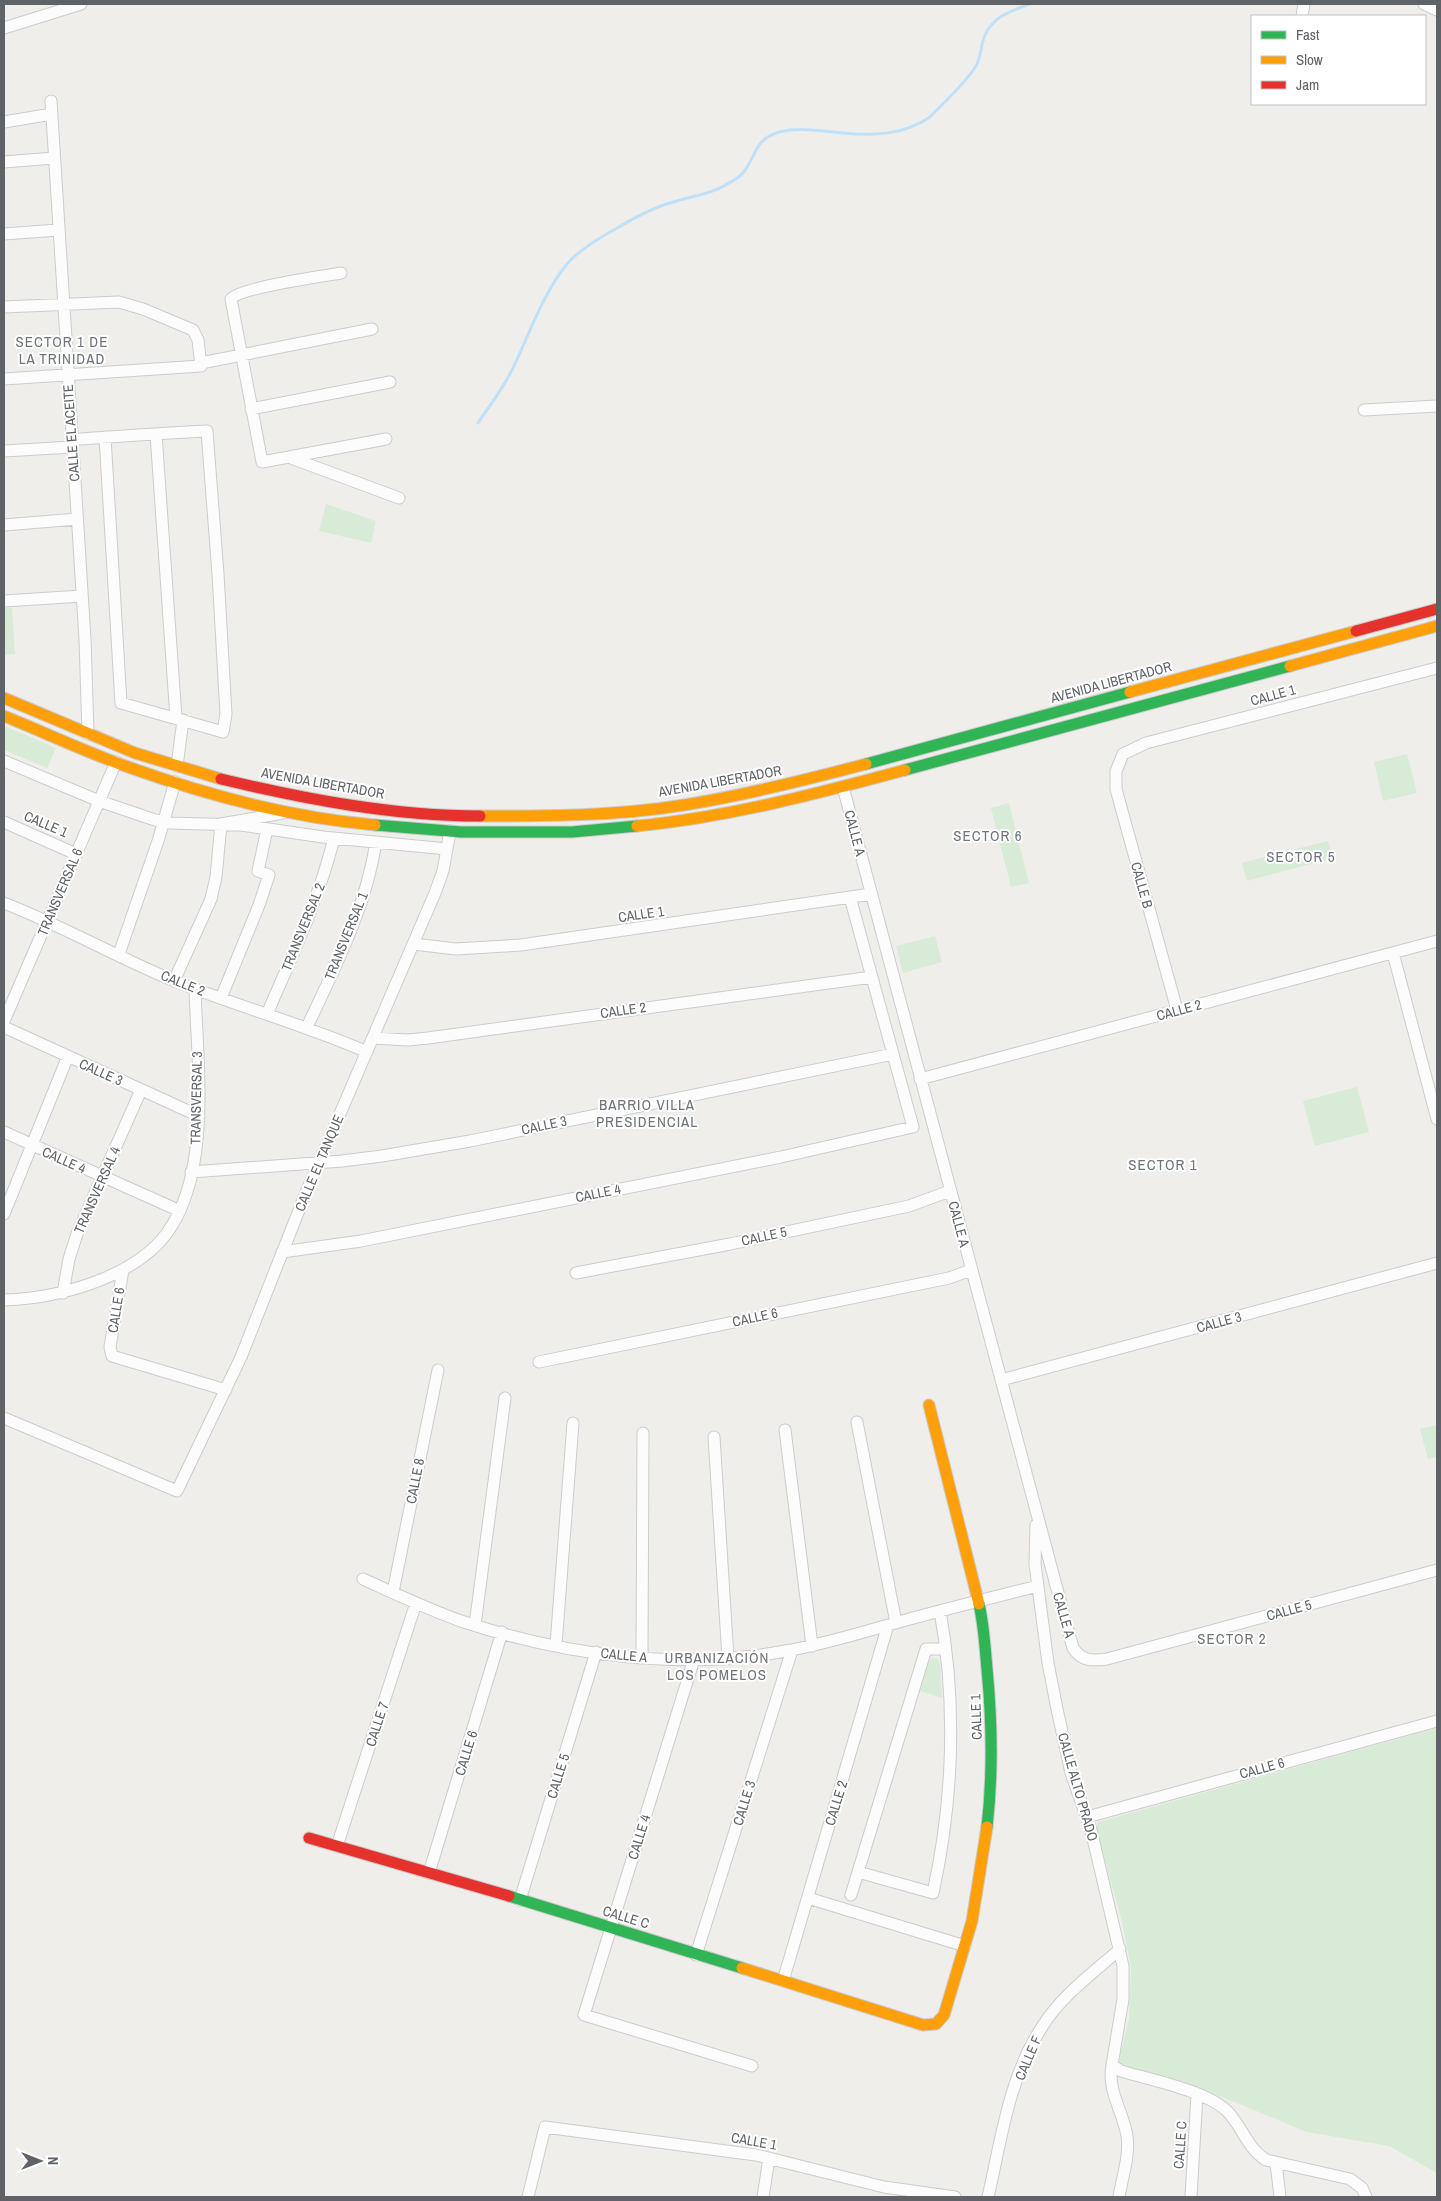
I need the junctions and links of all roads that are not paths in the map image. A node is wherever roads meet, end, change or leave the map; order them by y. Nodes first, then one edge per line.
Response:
1 (81, 4) edge
2 (1424, 4) edge
3 (1437, 10) edge
4 (4, 28) edge
5 (51, 101) dead end
6 (52, 114) junction
7 (4, 122) edge
8 (54, 158) junction
9 (4, 162) edge
10 (58, 230) junction
11 (4, 234) edge
12 (341, 272) dead end
13 (63, 303) junction
14 (4, 307) edge
15 (372, 329) dead end
16 (241, 355) junction
17 (201, 365) junction
18 (68, 375) junction
19 (4, 379) edge
20 (390, 382) dead end
21 (1437, 406) edge
22 (251, 409) junction
23 (1364, 410) dead end
24 (156, 434) junction
25 (104, 437) junction
26 (386, 439) dead end
27 (77, 443) junction
28 (4, 451) edge
29 (289, 457) junction
30 (399, 498) dead end
31 (77, 519) junction
32 (4, 525) edge
33 (82, 596) junction
34 (4, 601) edge
35 (1437, 609) edge
36 (1437, 626) edge
37 (1437, 668) edge
38 (4, 698) edge
39 (4, 716) edge
40 (180, 719) junction
41 (88, 734) junction
42 (1120, 759) joint
43 (4, 760) edge
44 (116, 762) junction
45 (177, 766) junction
46 (838, 771) junction
47 (175, 782) junction
48 (843, 786) junction
49 (99, 801) junction
50 (292, 812) junction
51 (164, 821) junction
52 (4, 822) edge
53 (222, 824) junction
54 (267, 829) junction
55 (450, 831) junction
56 (334, 838) junction
57 (376, 842) junction
58 (447, 849) junction
59 (76, 854) junction
60 (871, 894) junction
61 (850, 897) junction
62 (4, 902) edge
63 (48, 921) junction
64 (1437, 942) edge
65 (414, 944) junction
66 (1393, 953) junction
67 (119, 954) junction
68 (872, 977) junction
69 (174, 981) junction
70 (195, 989) junction
71 (221, 998) junction
72 (1177, 1010) junction
73 (267, 1014) junction
74 (904, 1019) junction
75 (4, 1021) edge
76 (885, 1024) junction
77 (4, 1026) edge
78 (307, 1028) junction
79 (373, 1038) junction
80 (367, 1052) junction
81 (893, 1054) junction
82 (68, 1056) junction
83 (921, 1084) junction
84 (141, 1090) junction
85 (904, 1093) junction
86 (199, 1116) junction
87 (1437, 1120) edge
88 (4, 1132) edge
89 (30, 1145) junction
90 (319, 1163) junction
91 (191, 1172) junction
92 (103, 1177) junction
93 (950, 1190) junction
94 (180, 1211) junction
95 (4, 1214) edge
96 (282, 1252) junction
97 (1437, 1263) edge
98 (123, 1270) junction
99 (971, 1270) junction
100 (576, 1273) dead end
101 (63, 1293) junction
102 (4, 1300) edge
103 (539, 1362) dead end
104 (438, 1370) dead end
105 (1000, 1380) junction
106 (226, 1390) junction
107 (505, 1398) dead end
108 (929, 1405) dead end
109 (4, 1418) edge
110 (857, 1422) dead end
111 (573, 1423) dead end
112 (786, 1430) dead end
113 (643, 1433) dead end
114 (714, 1437) dead end
115 (1037, 1516) junction
116 (1437, 1570) edge
117 (362, 1579) dead end
118 (1038, 1586) junction
119 (393, 1592) junction
120 (978, 1601) junction
121 (416, 1603) junction
122 (940, 1611) junction
123 (892, 1624) junction
124 (475, 1625) junction
125 (502, 1632) junction
126 (556, 1645) junction
127 (812, 1646) junction
128 (945, 1649) junction
129 (792, 1650) junction
130 (596, 1652) junction
131 (642, 1657) junction
132 (728, 1658) junction
133 (694, 1659) junction
134 (1082, 1659) joint
135 (1437, 1720) edge
136 (1087, 1817) junction
137 (309, 1838) dead end
138 (337, 1846) junction
139 (858, 1872) junction
140 (429, 1873) junction
141 (851, 1895) dead end
142 (808, 1898) junction
143 (520, 1900) junction
144 (611, 1928) junction
145 (965, 1946) junction
146 (1120, 1949) junction
147 (696, 1955) junction
148 (783, 1981) junction
149 (933, 2025) joint
150 (1112, 2061) junction
151 (752, 2066) dead end
152 (1197, 2094) junction
153 (769, 2158) junction
154 (1276, 2162) junction
155 (1364, 2192) edge
156 (528, 2197) edge
157 (763, 2197) edge
158 (955, 2197) edge
159 (988, 2197) edge
160 (1119, 2197) edge
161 (1191, 2197) edge
162 (1280, 2197) edge

1 - 4 street
2 - 3 street
5 - 6 street, CALLE EL ACEITE
6 - 7 street
6 - 8 street, CALLE EL ACEITE
8 - 9 street
8 - 10 street, CALLE EL ACEITE
10 - 11 street
10 - 13 street, CALLE EL ACEITE
12 - 16 street
13 - 14 street
13 - 17 street
13 - 18 street, CALLE EL ACEITE
15 - 16 street
16 - 17 street
16 - 22 street
17 - 18 street
18 - 19 street
18 - 27 street, CALLE EL ACEITE
20 - 22 street
21 - 23 street
22 - 29 street
24 - 25 street
24 - 40 street
24 - 40 street
25 - 27 street
25 - 40 street
26 - 29 street
27 - 28 street
27 - 31 street, CALLE EL ACEITE
29 - 30 street
31 - 32 street
31 - 33 street, CALLE EL ACEITE
33 - 34 street
33 - 41 street, CALLE EL ACEITE
35 - 46 main road, AVENIDA LIBERTADOR
36 - 48 main road
37 - 42 street, CALLE 1
38 - 41 main road, AVENIDA LIBERTADOR
39 - 44 main road
40 - 45 street
41 - 45 main road, AVENIDA LIBERTADOR
42 - 72 street, CALLE B
43 - 49 street
44 - 47 main road
44 - 49 street, TRANSVERSAL 6
45 - 46 main road, AVENIDA LIBERTADOR
45 - 47 main road
46 - 48 main road
47 - 50 main road
47 - 51 street
48 - 55 main road
48 - 60 street, CALLE A
49 - 51 street
49 - 59 street, TRANSVERSAL 6
50 - 53 street
50 - 55 main road
51 - 53 street
51 - 67 street
52 - 59 street, CALLE 1
53 - 54 street
53 - 69 street
54 - 56 street
54 - 71 street
55 - 58 street, CALLE EL TANQUE
56 - 57 street
56 - 73 street, TRANSVERSAL 2
57 - 58 street
57 - 78 street, TRANSVERSAL 1
58 - 65 street, CALLE EL TANQUE
59 - 63 street, TRANSVERSAL 6
60 - 61 street, CALLE 1
60 - 74 street, CALLE A
61 - 65 street, CALLE 1
61 - 68 street
62 - 63 street, CALLE 2
63 - 67 street, CALLE 2
63 - 75 street, TRANSVERSAL 6
64 - 66 street, CALLE 2
65 - 79 street, CALLE EL TANQUE
66 - 72 street, CALLE 2
66 - 87 street
67 - 69 street, CALLE 2
68 - 76 street
68 - 79 street, CALLE 2
69 - 70 street, CALLE 2
70 - 71 street, CALLE 2
70 - 86 street, TRANSVERSAL 3
71 - 73 street, CALLE 2
72 - 83 street, CALLE 2
73 - 78 street, CALLE 2
74 - 76 street
74 - 83 street, CALLE A
76 - 81 street
77 - 82 street, CALLE 3
78 - 80 street, CALLE 2
79 - 80 street, CALLE EL TANQUE
80 - 90 street, CALLE EL TANQUE
81 - 85 street
81 - 90 street, CALLE 3
82 - 84 street, CALLE 3
82 - 89 street
83 - 85 street, CALLE 2
83 - 93 street, CALLE A
84 - 86 street, CALLE 3
84 - 92 street, TRANSVERSAL 4
85 - 96 street, CALLE 4
86 - 91 street, TRANSVERSAL 3
88 - 89 street, CALLE 4
89 - 92 street, CALLE 4
89 - 95 street
90 - 91 street, CALLE 3
90 - 96 street, CALLE EL TANQUE
91 - 94 street, TRANSVERSAL 3
92 - 94 street, CALLE 4
92 - 101 street, TRANSVERSAL 4
93 - 99 street, CALLE A
93 - 100 street, CALLE 5
94 - 98 street, TRANSVERSAL 3
96 - 106 street, CALLE EL TANQUE
97 - 105 street, CALLE 3
98 - 101 street, CALLE 6
98 - 106 street, CALLE 6
99 - 103 street, CALLE 6
99 - 105 street, CALLE A
101 - 102 street, CALLE 6
104 - 119 street, CALLE 8
105 - 115 street, CALLE A
106 - 109 street, CALLE EL TANQUE
107 - 124 street
108 - 120 main road, CALLE 1
110 - 123 street, CALLE 2
111 - 126 street
112 - 127 street
113 - 131 street
114 - 132 street
115 - 118 street, CALLE ALTO PRADO
115 - 134 street, CALLE A
116 - 134 street, CALLE 5
117 - 119 street, CALLE A
118 - 120 street, CALLE A
118 - 136 street, CALLE ALTO PRADO
119 - 121 street, CALLE A
120 - 122 street, CALLE A
120 - 145 main road, CALLE 1
121 - 124 street, CALLE A
121 - 138 street, CALLE 7
122 - 123 street, CALLE A
122 - 128 street
123 - 127 street, CALLE A
123 - 142 street, CALLE 2
124 - 125 street, CALLE A
125 - 126 street, CALLE A
125 - 140 street, CALLE 6
126 - 130 street, CALLE A
127 - 129 street, CALLE A
128 - 139 street
128 - 139 street
129 - 132 street, CALLE A
129 - 147 street, CALLE 3
130 - 131 street, CALLE A
130 - 143 street, CALLE 5
131 - 133 street, CALLE A
132 - 133 street, CALLE A
133 - 144 street, CALLE 4
135 - 136 street, CALLE 6
136 - 146 street, CALLE ALTO PRADO
137 - 138 main road, CALLE C
138 - 140 main road, CALLE C
139 - 141 street
140 - 143 main road, CALLE C
142 - 145 street
142 - 148 street, CALLE 2
143 - 144 main road, CALLE C
144 - 147 main road, CALLE C
144 - 151 street, CALLE 4
145 - 149 main road, CALLE 1
146 - 150 street, CALLE ALTO PRADO
146 - 159 street, CALLE F
147 - 148 main road, CALLE C
148 - 149 main road, CALLE C
150 - 152 street
150 - 160 street, CALLE ALTO PRADO
152 - 154 street
152 - 161 street, CALLE C
153 - 156 street, CALLE 1
153 - 157 street
153 - 158 street, CALLE 1
154 - 155 street
154 - 162 street

